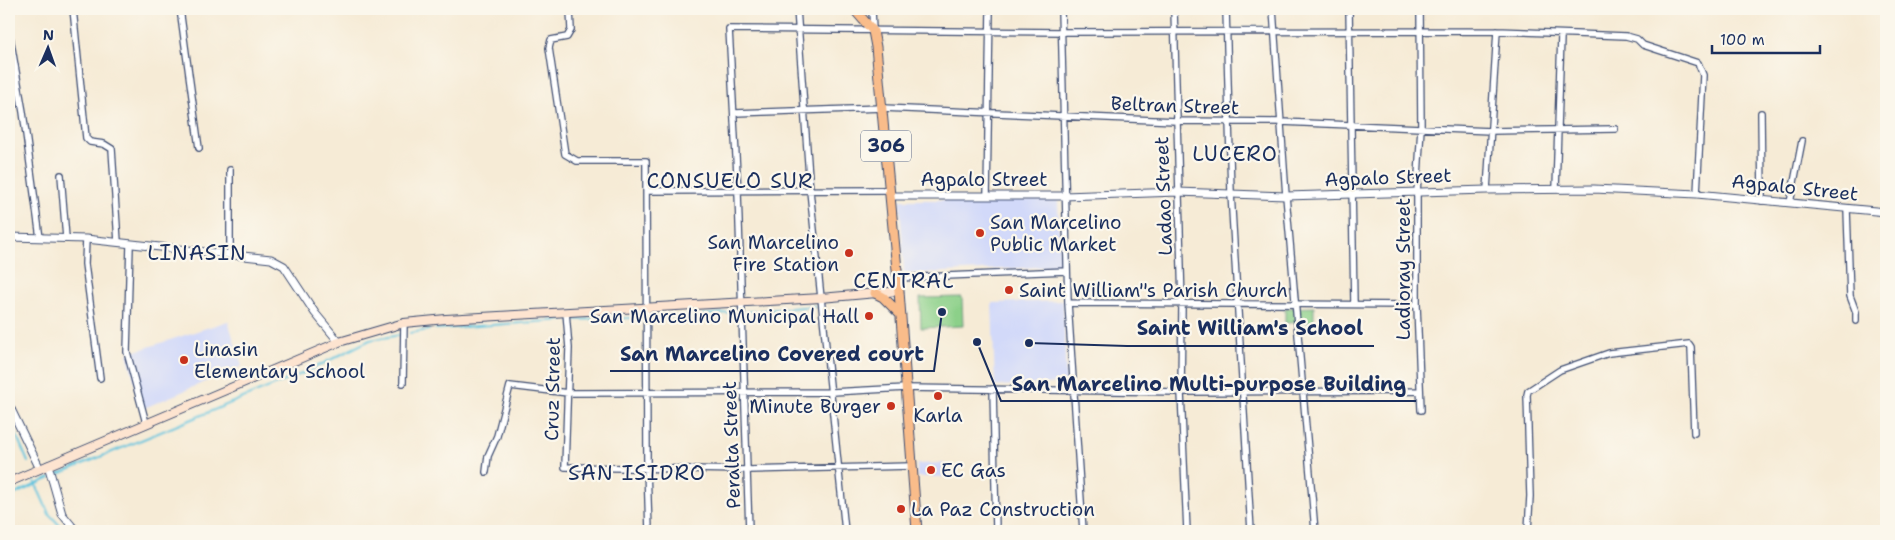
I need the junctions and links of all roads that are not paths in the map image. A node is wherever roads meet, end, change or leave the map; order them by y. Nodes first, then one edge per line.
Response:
1 (73, 9) edge
2 (180, 9) edge
3 (570, 9) edge
4 (797, 9) edge
5 (854, 9) edge
6 (872, 9) edge
7 (990, 9) edge
8 (1061, 9) edge
9 (1174, 9) edge
10 (1226, 9) edge
11 (1272, 9) edge
12 (1350, 9) edge
13 (1420, 9) edge
14 (873, 30) junction
15 (9, 31) edge
16 (799, 31) junction
17 (989, 31) junction
18 (1174, 31) junction
19 (1227, 31) junction
20 (1497, 31) junction
21 (1062, 32) junction
22 (1274, 32) junction
23 (1348, 32) junction
24 (1420, 32) junction
25 (1561, 36) junction
26 (883, 108) junction
27 (805, 109) junction
28 (735, 113) junction
29 (988, 113) junction
30 (1761, 113) dead end
31 (1064, 116) junction
32 (1176, 121) junction
33 (1229, 122) junction
34 (1281, 122) junction
35 (1351, 125) junction
36 (1421, 128) junction
37 (1615, 128) dead end
38 (1557, 130) junction
39 (1491, 131) junction
40 (1802, 141) dead end
41 (199, 148) dead end
42 (230, 170) dead end
43 (61, 175) dead end
44 (1556, 189) junction
45 (1487, 190) junction
46 (647, 191) junction
47 (810, 191) junction
48 (738, 192) junction
49 (1178, 192) junction
50 (890, 193) junction
51 (1231, 193) junction
52 (1418, 193) junction
53 (1353, 194) junction
54 (1697, 194) junction
55 (987, 196) junction
56 (1064, 196) junction
57 (1286, 196) junction
58 (1762, 201) junction
59 (1790, 203) junction
60 (1846, 209) junction
61 (1886, 212) edge
62 (9, 238) edge
63 (40, 238) junction
64 (66, 238) junction
65 (86, 239) junction
66 (118, 242) junction
67 (130, 245) junction
68 (230, 256) junction
69 (1067, 271) junction
70 (898, 278) junction
71 (899, 291) junction
72 (875, 293) junction
73 (821, 298) junction
74 (742, 302) junction
75 (1068, 303) junction
76 (1295, 304) junction
77 (1354, 304) junction
78 (1182, 305) junction
79 (1237, 305) junction
80 (1417, 305) junction
81 (648, 308) junction
82 (566, 312) junction
83 (900, 314) junction
84 (1856, 322) dead end
85 (404, 323) junction
86 (340, 342) junction
87 (100, 378) dead end
88 (403, 383) dead end
89 (906, 388) junction
90 (993, 389) junction
91 (1073, 389) junction
92 (1243, 391) junction
93 (1420, 391) junction
94 (744, 392) junction
95 (832, 392) junction
96 (1181, 392) junction
97 (1302, 392) junction
98 (568, 393) junction
99 (648, 394) junction
100 (9, 406) edge
101 (1421, 410) dead end
102 (146, 423) junction
103 (1694, 433) dead end
104 (912, 466) junction
105 (647, 468) junction
106 (46, 469) junction
107 (839, 469) junction
108 (747, 470) junction
109 (486, 472) dead end
110 (9, 482) edge
111 (76, 531) edge
112 (649, 531) edge
113 (749, 531) edge
114 (845, 531) edge
115 (917, 531) edge
116 (996, 531) edge
117 (1083, 531) edge
118 (1187, 531) edge
119 (1250, 531) edge
120 (1315, 531) edge
121 (1528, 531) edge

1 - 66 street
2 - 41 street
3 - 46 street
4 - 16 street
5 - 14 main road
6 - 14 street
7 - 17 street
8 - 21 street
9 - 18 street, Ladao Street
10 - 19 street
11 - 22 street
12 - 23 street
13 - 24 street, Ladioray Street
14 - 16 street
14 - 17 street
14 - 26 main road, 306
15 - 63 street
16 - 27 street
16 - 28 street, Peralta Street
17 - 21 street
17 - 29 street
18 - 19 street
18 - 21 street
18 - 32 street, Ladao Street
19 - 22 street
19 - 33 street
20 - 24 street
20 - 25 street
20 - 39 street
21 - 31 street
22 - 23 street
22 - 34 street
23 - 24 street
23 - 35 street
24 - 36 street, Ladioray Street
25 - 38 street
25 - 54 street
26 - 27 street, Beltran Street
26 - 29 street, Beltran Street
26 - 50 main road, 306
27 - 28 street, Beltran Street
27 - 47 street
28 - 48 street, Peralta Street
29 - 31 street, Beltran Street
29 - 55 street
30 - 58 street
31 - 32 street, Beltran Street
31 - 56 street
32 - 33 street, Beltran Street
32 - 49 street, Ladao Street
33 - 34 street, Beltran Street
33 - 51 street
34 - 35 street, Beltran Street
34 - 57 street
35 - 36 street, Beltran Street
35 - 53 street
36 - 39 street, Beltran Street
36 - 52 street, Ladioray Street
37 - 38 street, Beltran Street
38 - 39 street, Beltran Street
38 - 44 street
39 - 45 street
40 - 59 street
42 - 68 street
43 - 64 street
44 - 45 street, Agpalo Street
44 - 54 street, Agpalo Street
45 - 52 street, Agpalo Street
46 - 48 street, Agpalo Street
46 - 81 street
47 - 48 street, Agpalo Street
47 - 50 street, Agpalo Street
47 - 73 street
48 - 74 street, Peralta Street
49 - 51 street, Agpalo Street
49 - 56 street, Agpalo Street
49 - 78 street, Ladao Street
50 - 55 street, Agpalo Street
50 - 70 main road, 306
51 - 57 street, Agpalo Street
51 - 79 street
52 - 53 street, Agpalo Street
52 - 80 street, Ladioray Street
53 - 57 street, Agpalo Street
53 - 77 street
54 - 58 street, Agpalo Street
55 - 56 street, Agpalo Street
56 - 69 street
57 - 76 street
58 - 59 street, Agpalo Street
59 - 60 street, Agpalo Street
60 - 61 street, Agpalo Street
60 - 84 street
62 - 63 street
63 - 64 street
64 - 65 street
65 - 66 street
65 - 87 street
66 - 67 street
67 - 68 street
67 - 102 street
68 - 86 street
69 - 70 street
69 - 75 street
70 - 71 main road, 306
71 - 72 main road
71 - 83 main road, 306
72 - 73 main road
72 - 83 main road
73 - 74 main road
73 - 95 street
74 - 81 main road
74 - 94 street, Peralta Street
75 - 78 street
75 - 91 street
76 - 77 street
76 - 79 street
76 - 97 street
77 - 80 street
78 - 79 street
78 - 96 street, Ladao Street
79 - 92 street
80 - 93 street, Ladioray Street
81 - 82 main road
81 - 99 street
82 - 85 main road
82 - 98 street, Cruz Street
83 - 89 main road, 306
85 - 86 main road
85 - 88 street
86 - 102 main road
89 - 90 street
89 - 95 street
89 - 104 main road, 306
90 - 91 street
90 - 116 street
91 - 96 street
91 - 117 street
92 - 96 street
92 - 97 street
92 - 119 street
93 - 97 street
93 - 101 street, Ladioray Street
94 - 95 street
94 - 99 street
94 - 108 street, Peralta Street
95 - 107 street
96 - 118 street, Ladao Street
97 - 120 street
98 - 99 street
98 - 105 street, Cruz Street
98 - 109 street
99 - 105 street
100 - 106 street
102 - 106 main road
103 - 121 street
104 - 107 street
104 - 115 main road, 306
105 - 108 street
105 - 112 street
106 - 110 main road
106 - 111 street
107 - 108 street
107 - 114 street
108 - 113 street, Peralta Street

